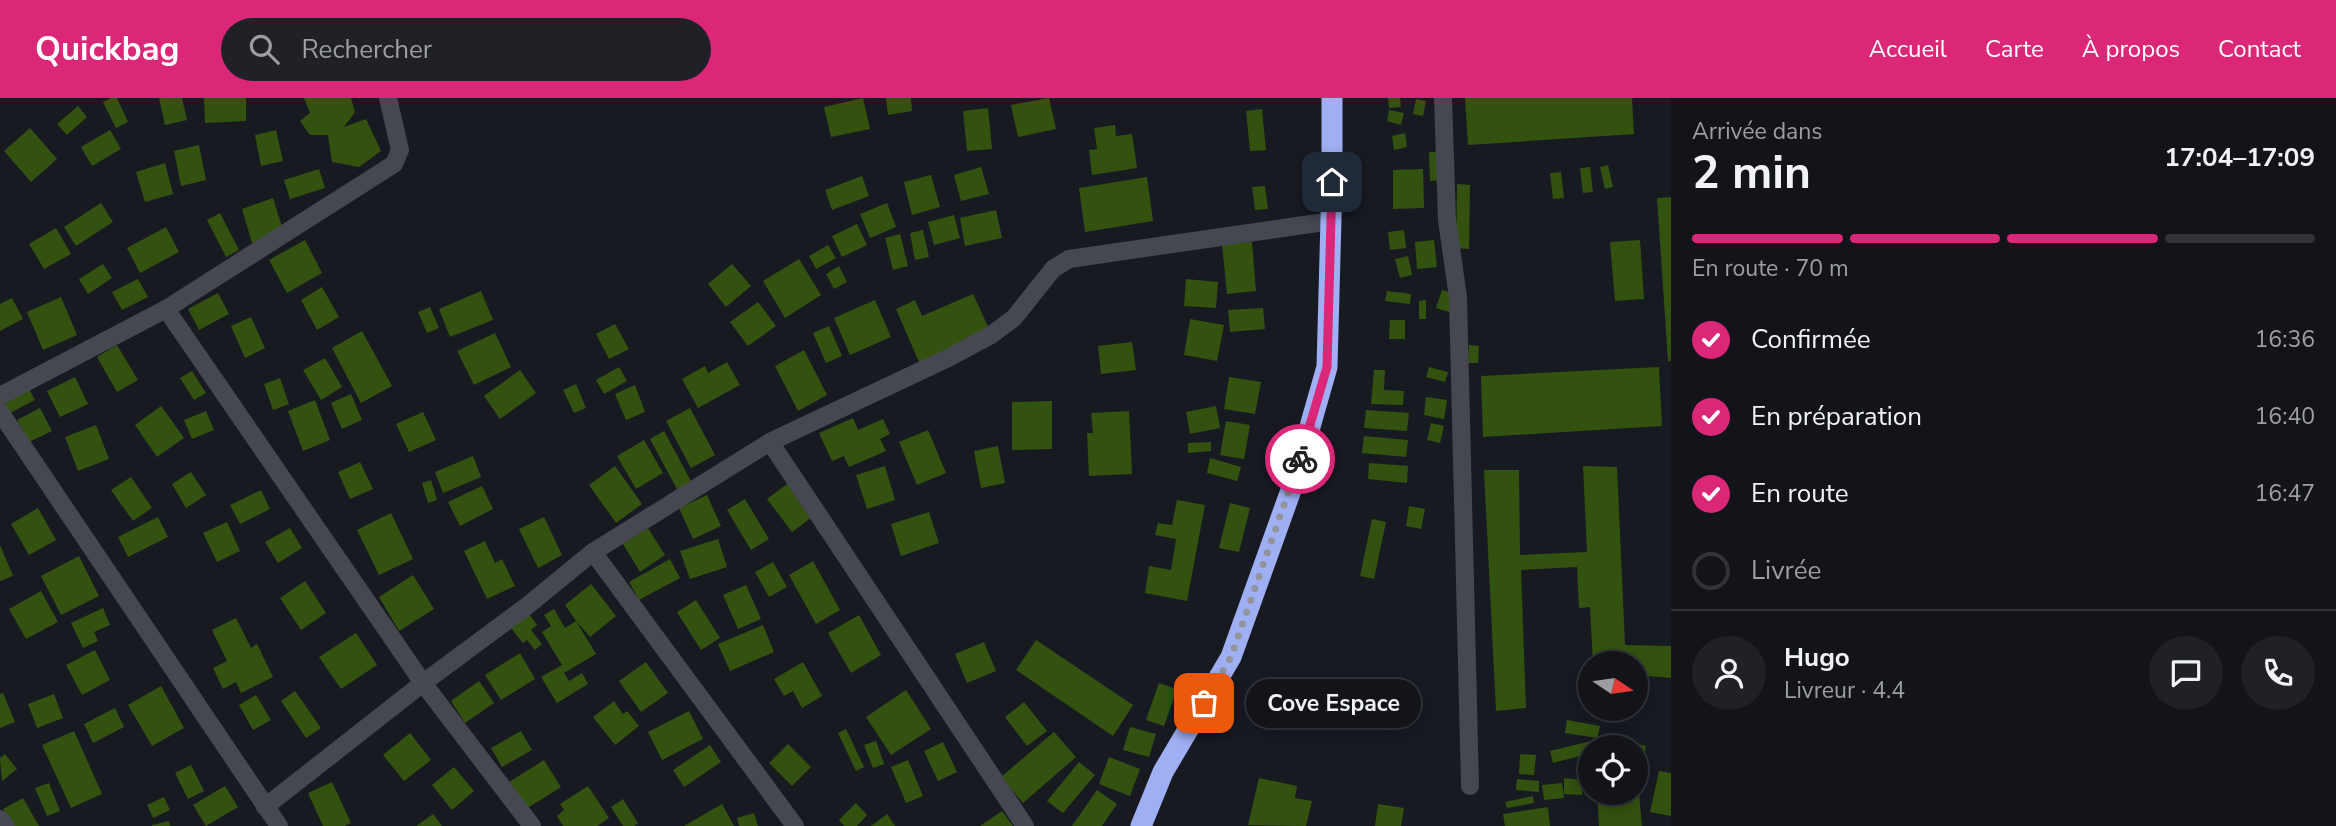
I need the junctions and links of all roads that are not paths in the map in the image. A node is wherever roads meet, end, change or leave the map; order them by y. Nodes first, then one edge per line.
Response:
1 (388, 98) edge
2 (1332, 98) edge
3 (1443, 98) edge
4 (1331, 220) junction
5 (166, 309) junction
6 (0, 396) edge
7 (0, 412) edge
8 (770, 442) junction
9 (593, 552) junction
10 (423, 683) junction
11 (1470, 786) dead end
12 (265, 807) junction
13 (0, 819) edge
14 (1144, 824) edge
15 (6, 826) edge
16 (279, 826) edge
17 (532, 826) edge
18 (795, 826) edge
19 (1025, 826) edge

1 - 5 street
2 - 4 highway
3 - 11 street
4 - 8 street
4 - 14 highway
5 - 6 street
5 - 10 street
7 - 12 street
8 - 9 street
8 - 19 street
9 - 10 street
9 - 18 street
10 - 12 street
10 - 17 street
12 - 16 street
13 - 15 street

